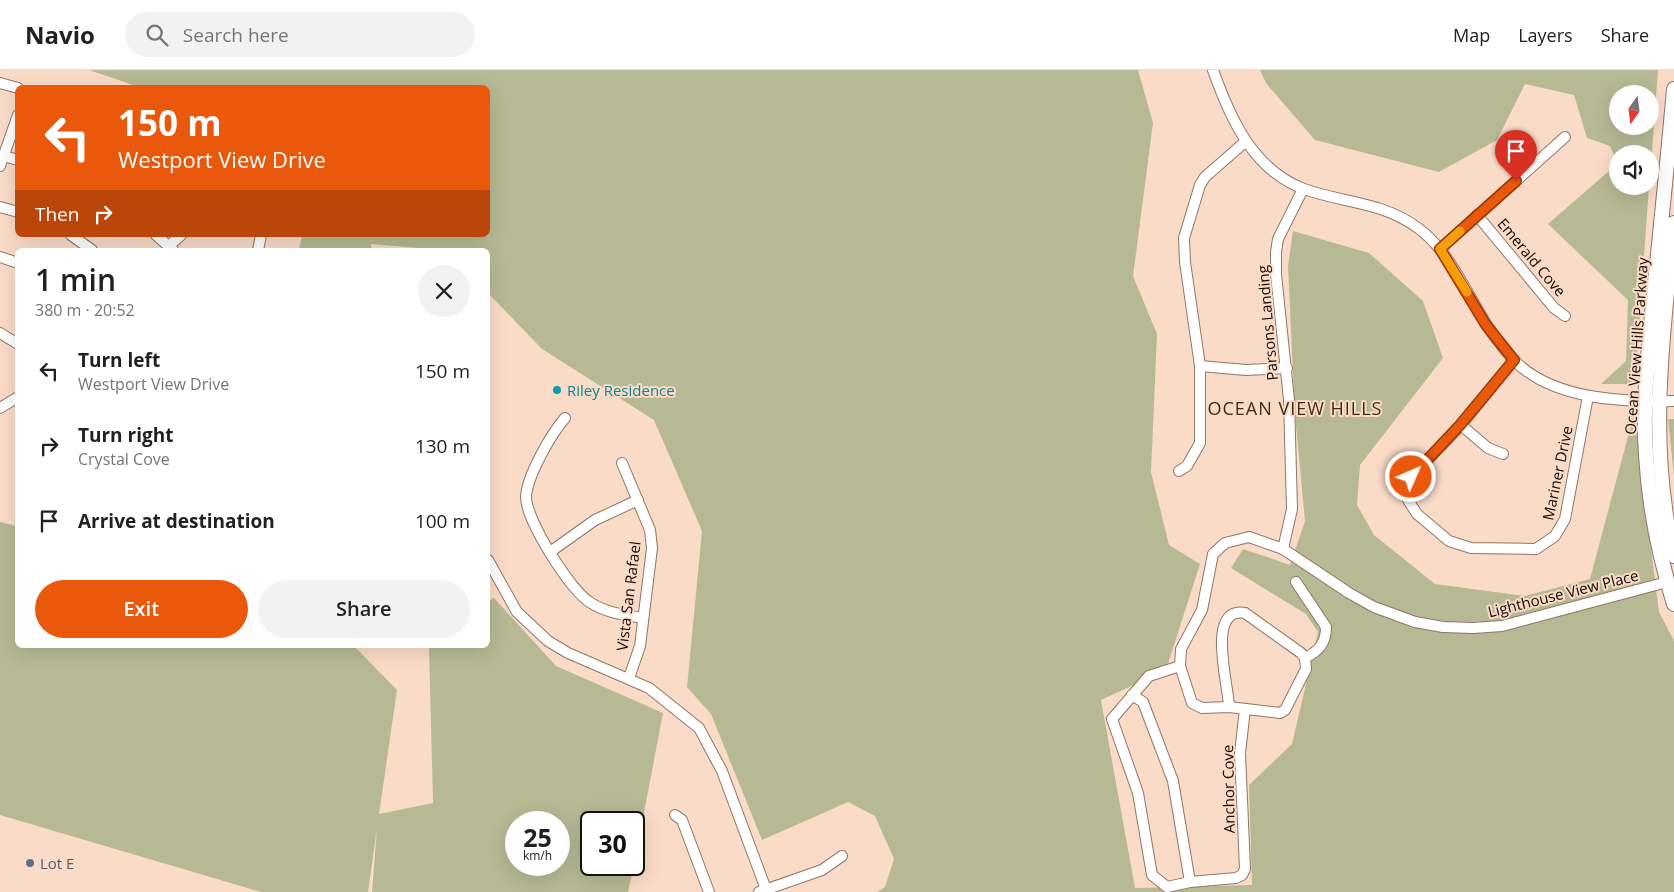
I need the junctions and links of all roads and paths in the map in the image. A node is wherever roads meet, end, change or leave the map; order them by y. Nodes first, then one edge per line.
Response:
1 (1212, 70) edge
2 (0, 83) edge
3 (15, 87) edge
4 (1674, 89) edge
5 (15, 123) edge
6 (1565, 138) dead end
7 (1245, 142) junction
8 (1, 159) edge
9 (15, 160) edge
10 (1670, 166) edge
11 (1303, 189) junction
12 (0, 207) edge
13 (15, 211) edge
14 (1477, 215) junction
15 (1674, 223) edge
16 (74, 237) edge
17 (158, 237) edge
18 (180, 237) edge
19 (89, 248) edge
20 (171, 248) edge
21 (1440, 249) junction
22 (0, 257) edge
23 (15, 262) edge
24 (1565, 316) dead end
25 (0, 333) edge
26 (15, 342) edge
27 (1514, 360) junction
28 (1200, 366) junction
29 (1287, 368) junction
30 (1588, 396) junction
31 (15, 399) edge
32 (1651, 401) junction
33 (1674, 401) edge
34 (0, 408) edge
35 (565, 418) dead end
36 (1460, 425) junction
37 (1503, 454) dead end
38 (622, 463) dead end
39 (1179, 471) dead end
40 (638, 500) junction
41 (1283, 549) junction
42 (550, 552) junction
43 (1674, 556) edge
44 (490, 564) edge
45 (1296, 582) dead end
46 (1667, 582) junction
47 (1674, 604) edge
48 (643, 618) junction
49 (1305, 658) junction
50 (1180, 666) junction
51 (629, 678) junction
52 (1132, 695) junction
53 (1229, 707) junction
54 (1245, 709) junction
55 (675, 815) dead end
56 (842, 856) dead end
57 (1190, 882) junction
58 (764, 891) edge
59 (708, 892) edge

1 - 7 street
2 - 3 street
4 - 10 main road, Ocean View Hills Parkway
5 - 8 street
6 - 14 street
7 - 11 street
7 - 28 street
8 - 9 street
10 - 32 main road, Ocean View Hills Parkway
11 - 21 street
11 - 29 street, Parsons Landing
12 - 13 street
14 - 21 street
14 - 24 street, Emerald Cove
15 - 32 main road, Ocean View Hills Parkway
16 - 19 street
17 - 20 street
18 - 20 street
21 - 27 street
22 - 23 street
25 - 26 street
27 - 30 street
27 - 36 street, Mariner Drive
28 - 29 street
28 - 39 street
29 - 41 street, Parsons Landing
30 - 32 street
30 - 36 street, Mariner Drive
31 - 34 street
32 - 33 street
32 - 43 main road, Ocean View Hills Parkway
32 - 46 main road, Ocean View Hills Parkway
35 - 42 street
36 - 37 street
38 - 40 street, Vista San Rafael
40 - 42 street
40 - 48 street, Vista San Rafael
41 - 46 street, Lighthouse View Place
41 - 50 street, Lighthouse View Place
42 - 48 street
44 - 51 street
45 - 49 street
46 - 47 main road, Ocean View Hills Parkway
48 - 51 street, Vista San Rafael
49 - 53 street
49 - 54 street
50 - 52 street
50 - 53 street
51 - 58 street
52 - 57 street
52 - 57 street
53 - 54 street
54 - 57 street, Anchor Cove
55 - 59 street
56 - 58 street

